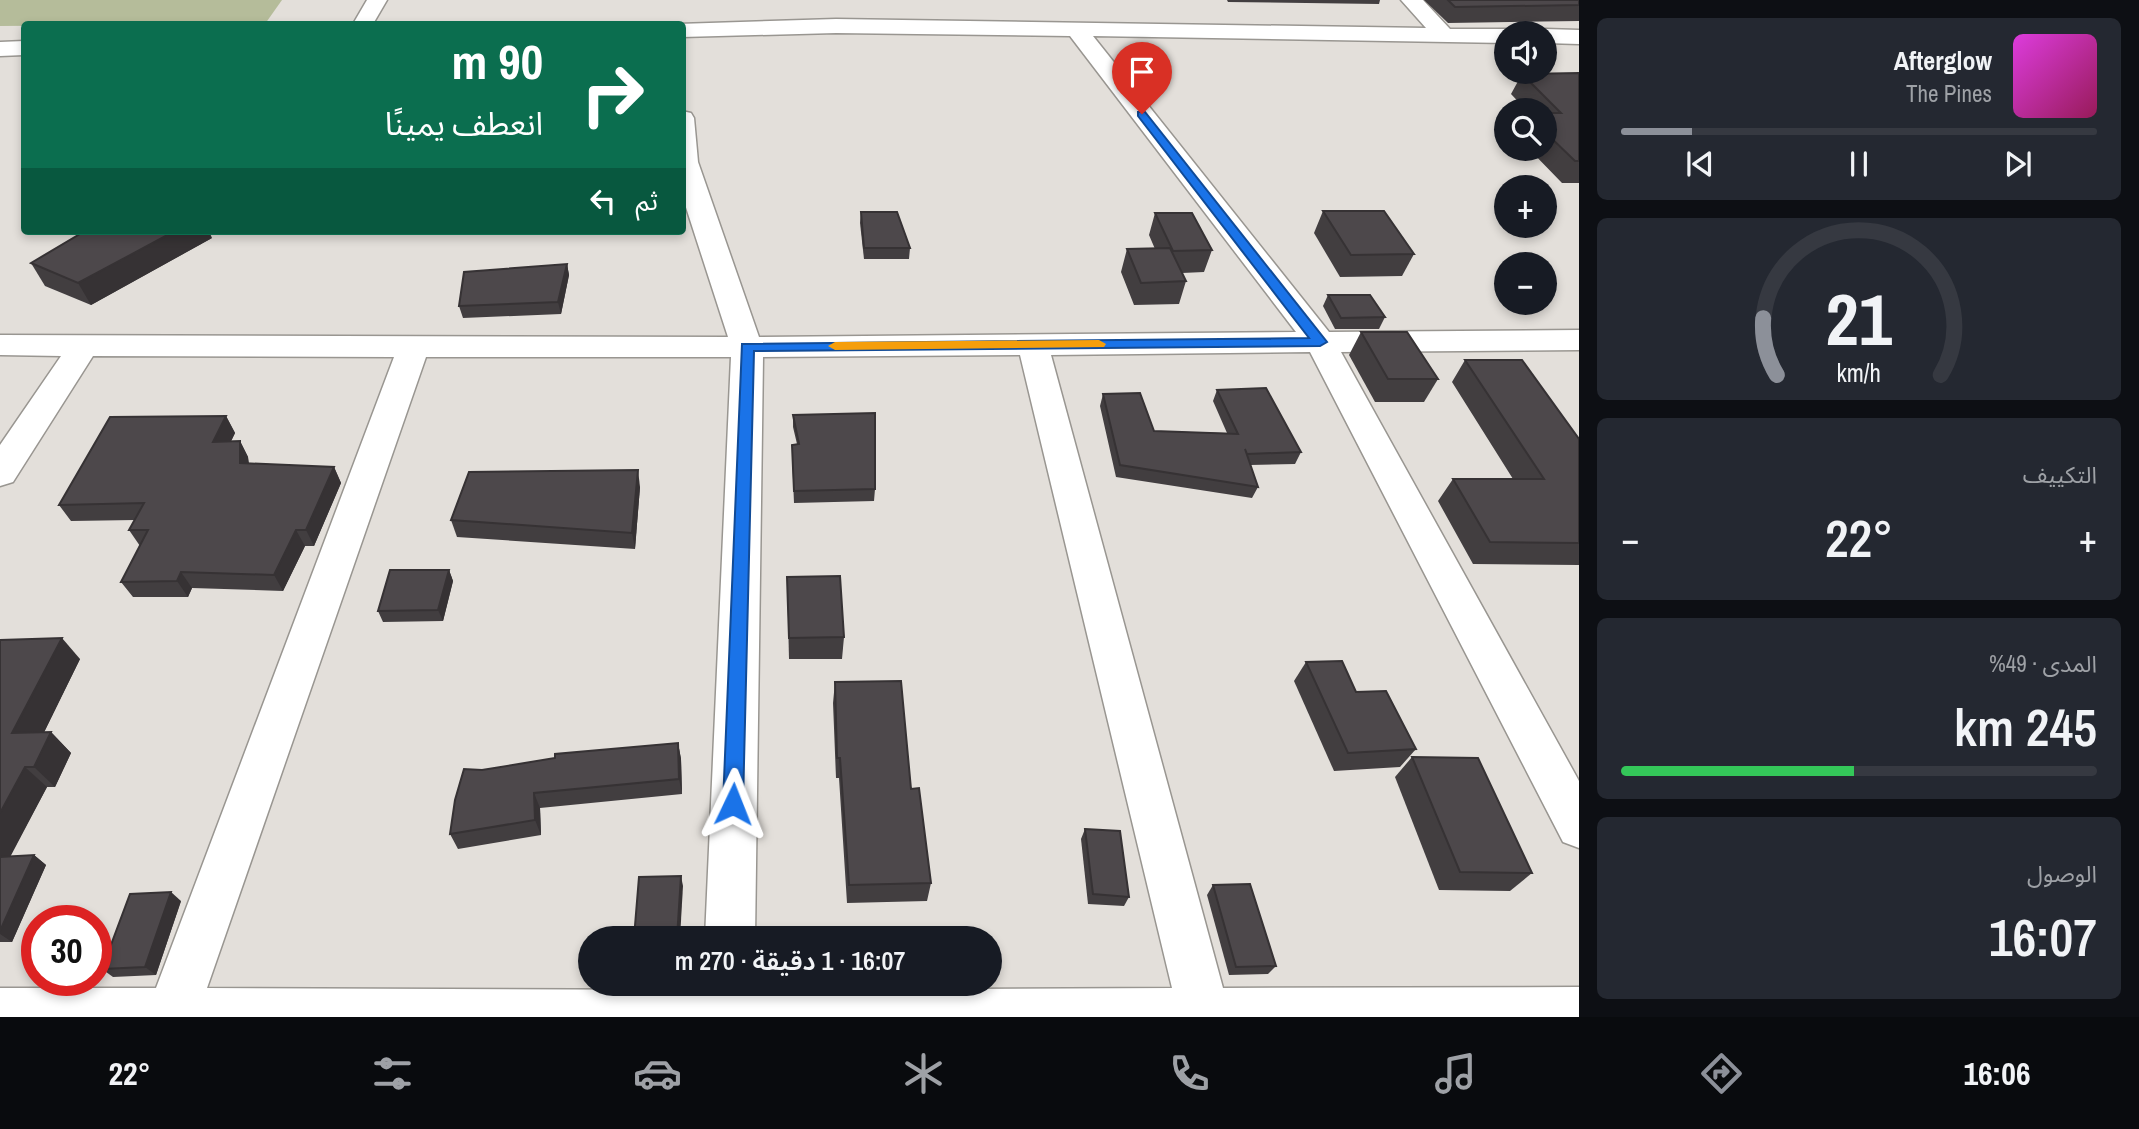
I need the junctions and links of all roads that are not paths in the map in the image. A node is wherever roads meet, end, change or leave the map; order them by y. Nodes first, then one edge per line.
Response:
1 (377, 0) edge
2 (1411, 0) edge
3 (365, 21) edge
4 (1055, 24) junction
5 (686, 30) edge
6 (1443, 34) junction
7 (1494, 36) edge
8 (1557, 36) edge
9 (1579, 37) edge
10 (21, 48) edge
11 (0, 49) edge
12 (686, 165) edge
13 (1579, 340) edge
14 (1320, 342) junction
15 (0, 345) edge
16 (414, 345) junction
17 (1032, 345) junction
18 (84, 346) junction
19 (747, 347) junction
20 (0, 474) edge
21 (1579, 825) edge
22 (730, 926) edge
23 (728, 1005) edge
24 (1579, 1013) edge
25 (0, 1014) edge
26 (172, 1015) edge
27 (1205, 1015) edge

1 - 3 street
2 - 6 street
4 - 5 street
4 - 6 street
4 - 14 street
6 - 7 street
8 - 9 street
10 - 11 street
12 - 19 street
13 - 14 street
14 - 17 street
14 - 21 street
15 - 18 street
16 - 18 street
16 - 19 street
16 - 26 street
17 - 19 street
17 - 27 street
18 - 20 street
19 - 22 street
23 - 26 street
23 - 27 street
24 - 27 street
25 - 26 street

